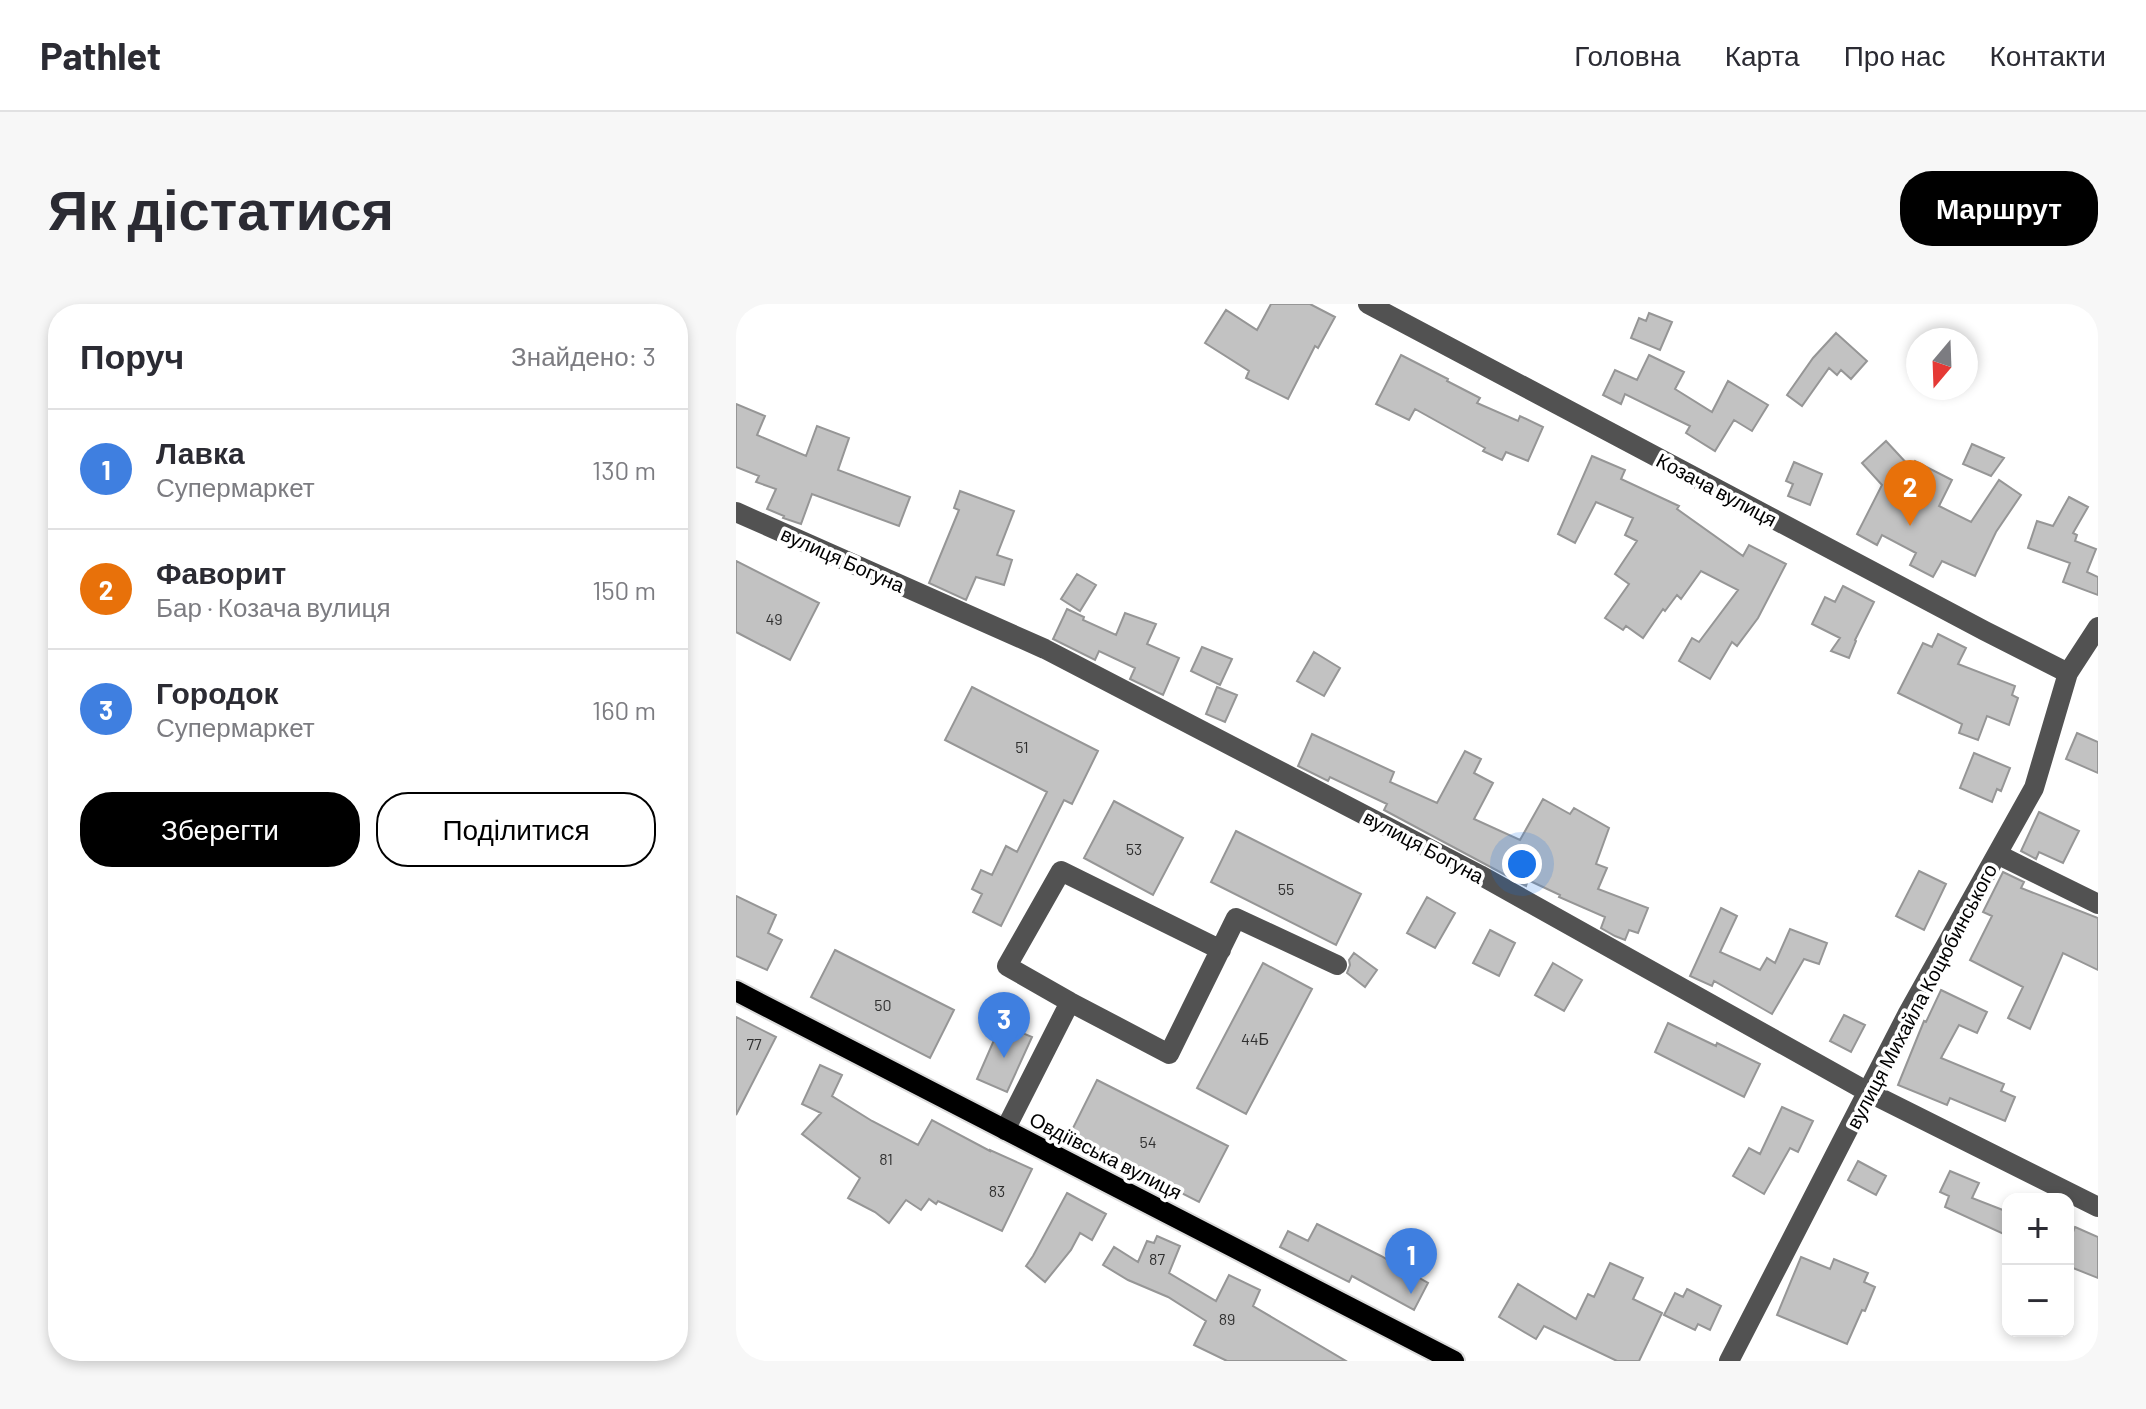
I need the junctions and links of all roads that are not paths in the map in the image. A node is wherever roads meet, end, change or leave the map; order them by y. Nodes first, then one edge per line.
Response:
1 (1368, 304) edge
2 (736, 512) edge
3 (2098, 627) edge
4 (2068, 673) junction
5 (1997, 854) junction
6 (2098, 904) edge
7 (1221, 950) junction
8 (1337, 965) dead end
9 (736, 991) edge
10 (1070, 1002) junction
11 (1868, 1092) junction
12 (1005, 1130) junction
13 (2098, 1207) edge
14 (1454, 1361) edge
15 (1729, 1361) edge

1 - 4 street, Козача вулиця
2 - 11 street, вулиця Богуна
3 - 4 street, вулиця Михайла Коцюбинського
4 - 5 street, вулиця Михайла Коцюбинського
5 - 6 street
5 - 11 street, вулиця Михайла Коцюбинського
7 - 8 street
7 - 10 street
7 - 10 street
9 - 12 main road, Овдіївська вулиця
10 - 12 street
11 - 13 street, вулиця Богуна
11 - 15 street, вулиця Михайла Коцюбинського
12 - 14 main road, Овдіївська вулиця

